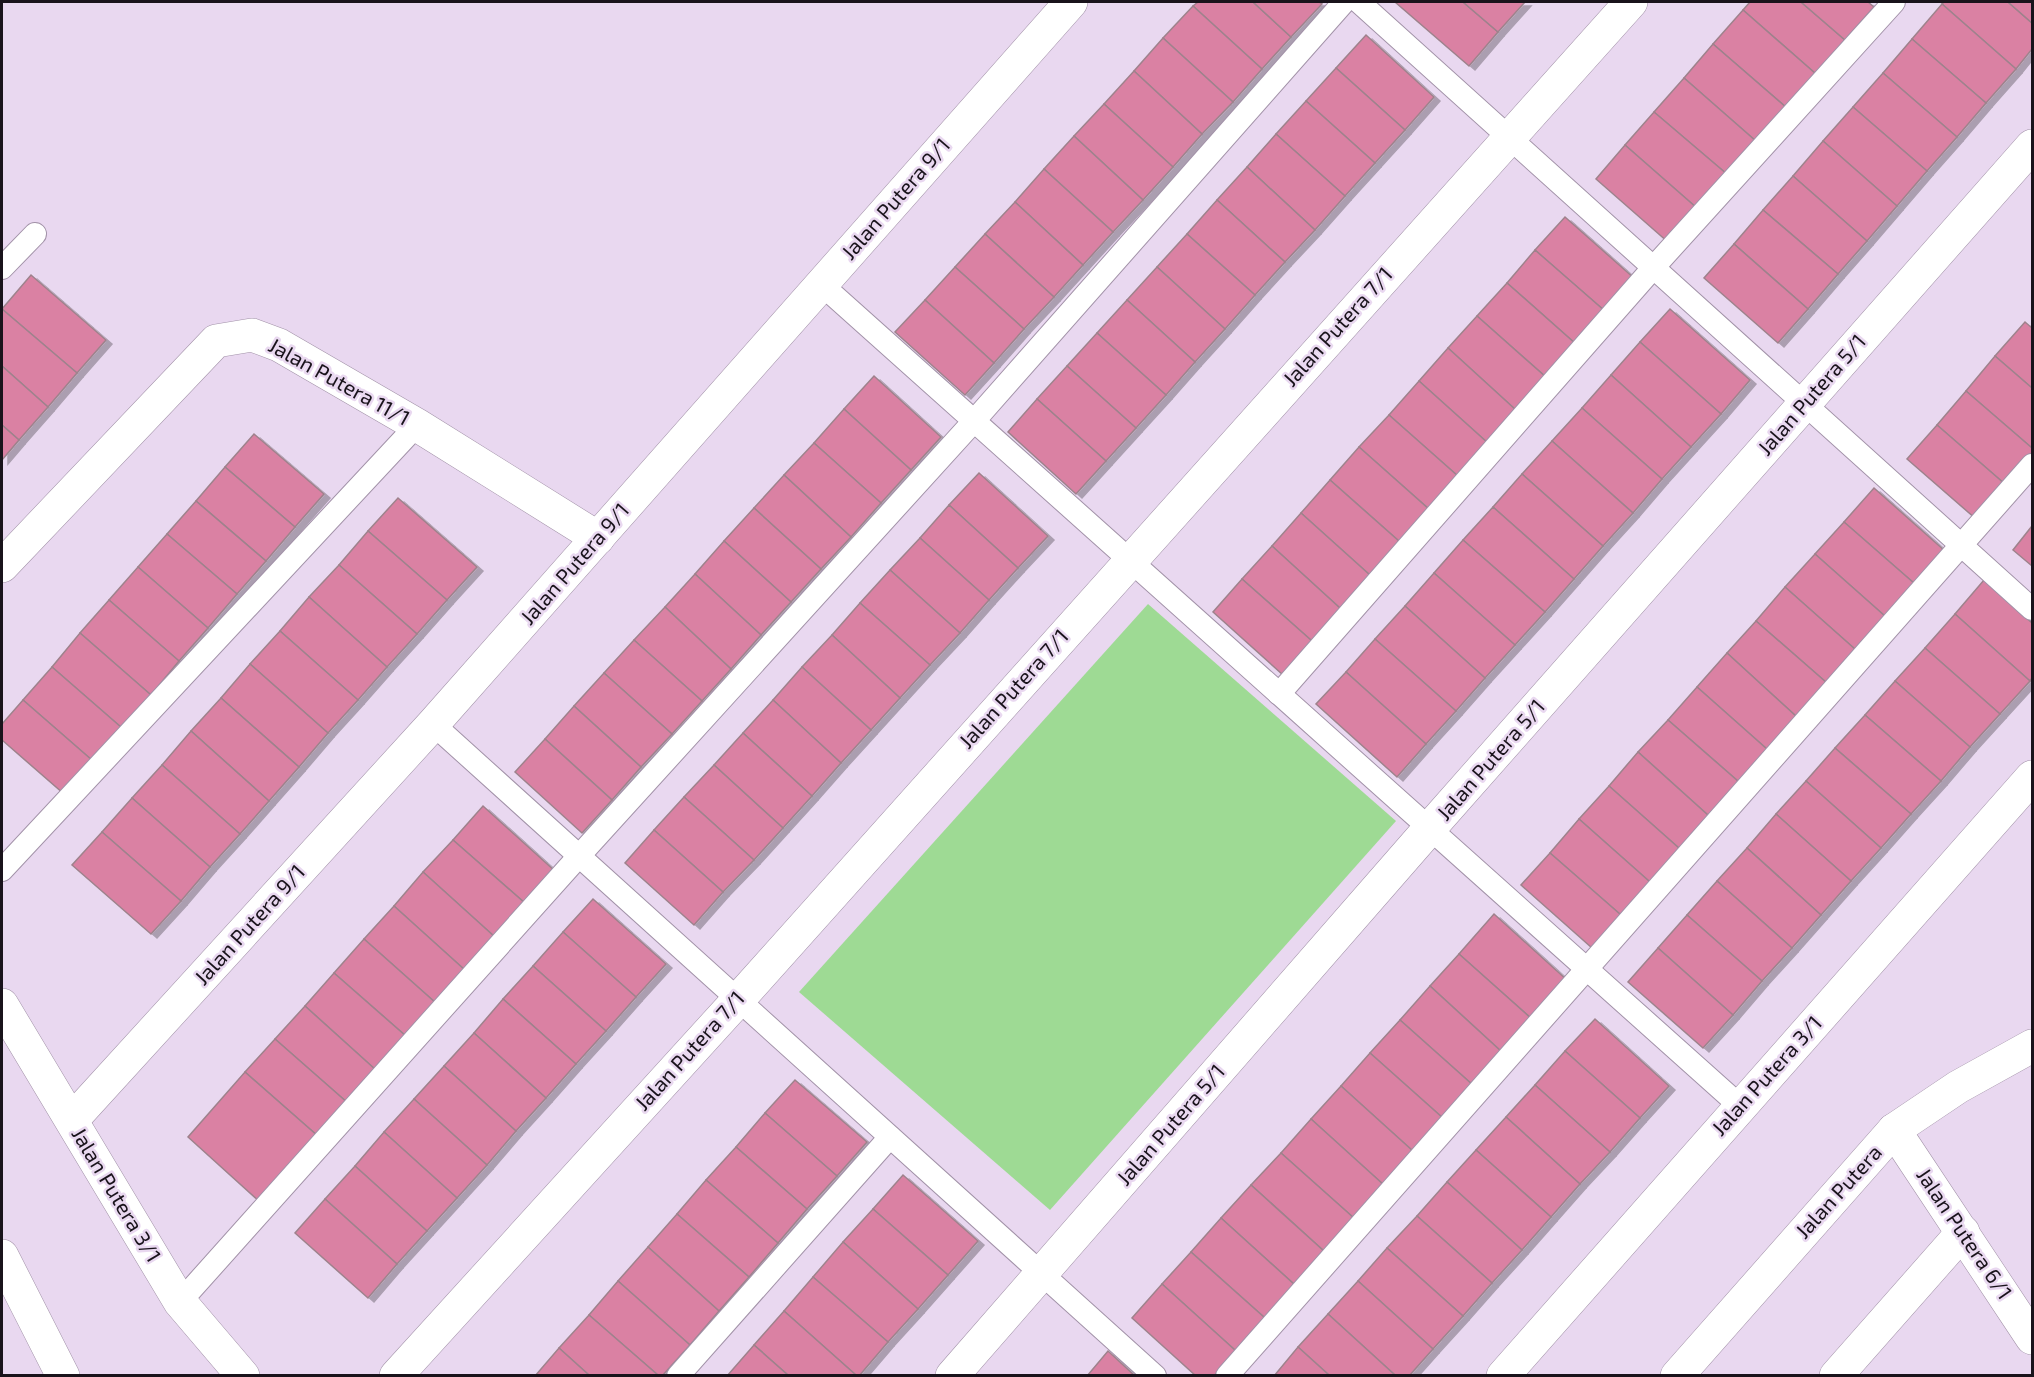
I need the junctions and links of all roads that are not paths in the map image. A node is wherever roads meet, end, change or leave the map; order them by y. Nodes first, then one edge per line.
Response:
1 (1071, 2) edge
2 (1344, 2) edge
3 (1359, 2) edge
4 (1631, 2) edge
5 (1894, 2) edge
6 (1508, 138) junction
7 (2032, 146) edge
8 (35, 234) dead end
9 (2, 268) edge
10 (1653, 268) junction
11 (821, 284) junction
12 (1804, 404) junction
13 (974, 421) junction
14 (417, 425) junction
15 (2032, 465) edge
16 (598, 538) junction
17 (1961, 545) junction
18 (1130, 560) junction
19 (2, 566) edge
20 (2032, 609) edge
21 (1279, 694) junction
22 (433, 724) junction
23 (2032, 777) edge
24 (1430, 828) junction
25 (579, 856) junction
26 (2, 870) edge
27 (1588, 970) junction
28 (738, 1000) junction
29 (2, 1005) edge
30 (2032, 1046) edge
31 (1740, 1107) junction
32 (72, 1120) junction
33 (1894, 1130) junction
34 (890, 1137) junction
35 (1964, 1233) junction
36 (2, 1256) edge
37 (1042, 1273) junction
38 (180, 1302) junction
39 (2032, 1338) edge
40 (63, 1376) edge
41 (243, 1376) edge
42 (396, 1376) edge
43 (678, 1376) edge
44 (952, 1376) edge
45 (1155, 1376) edge
46 (1227, 1376) edge
47 (1503, 1376) edge
48 (1677, 1376) edge
49 (1836, 1376) edge

1 - 11 street, Jalan Putera 9/1
2 - 13 lane
3 - 6 lane
4 - 6 street, Jalan Putera 7/1
5 - 10 lane
6 - 10 lane
6 - 18 street, Jalan Putera 7/1
7 - 12 street, Jalan Putera 5/1
8 - 9 lane
10 - 12 lane
10 - 21 lane
11 - 13 lane
11 - 16 street, Jalan Putera 9/1
12 - 17 lane
12 - 24 street, Jalan Putera 5/1
13 - 18 lane
13 - 25 lane
14 - 16 street, Jalan Putera 11/1
14 - 19 street, Jalan Putera 11/1
14 - 26 lane
15 - 17 lane
16 - 22 street, Jalan Putera 9/1
17 - 20 lane
17 - 27 lane
18 - 21 lane
18 - 28 street, Jalan Putera 7/1
21 - 24 lane
22 - 25 lane
22 - 32 street, Jalan Putera 9/1
23 - 31 street, Jalan Putera 3/1
24 - 27 lane
24 - 37 street, Jalan Putera 5/1
25 - 28 lane
25 - 38 lane
27 - 31 lane
27 - 46 lane
28 - 34 lane
28 - 42 street, Jalan Putera 7/1
29 - 32 street, Jalan Putera 3/1
30 - 33 street, Jalan Putera
31 - 47 street, Jalan Putera 3/1
32 - 38 street, Jalan Putera 3/1
33 - 35 street, Jalan Putera 6/1
33 - 48 street, Jalan Putera
34 - 37 lane
34 - 43 lane
35 - 39 street, Jalan Putera 6/1
35 - 49 street
36 - 40 street
37 - 44 street, Jalan Putera 5/1
37 - 45 lane
38 - 41 street, Jalan Putera 3/1

